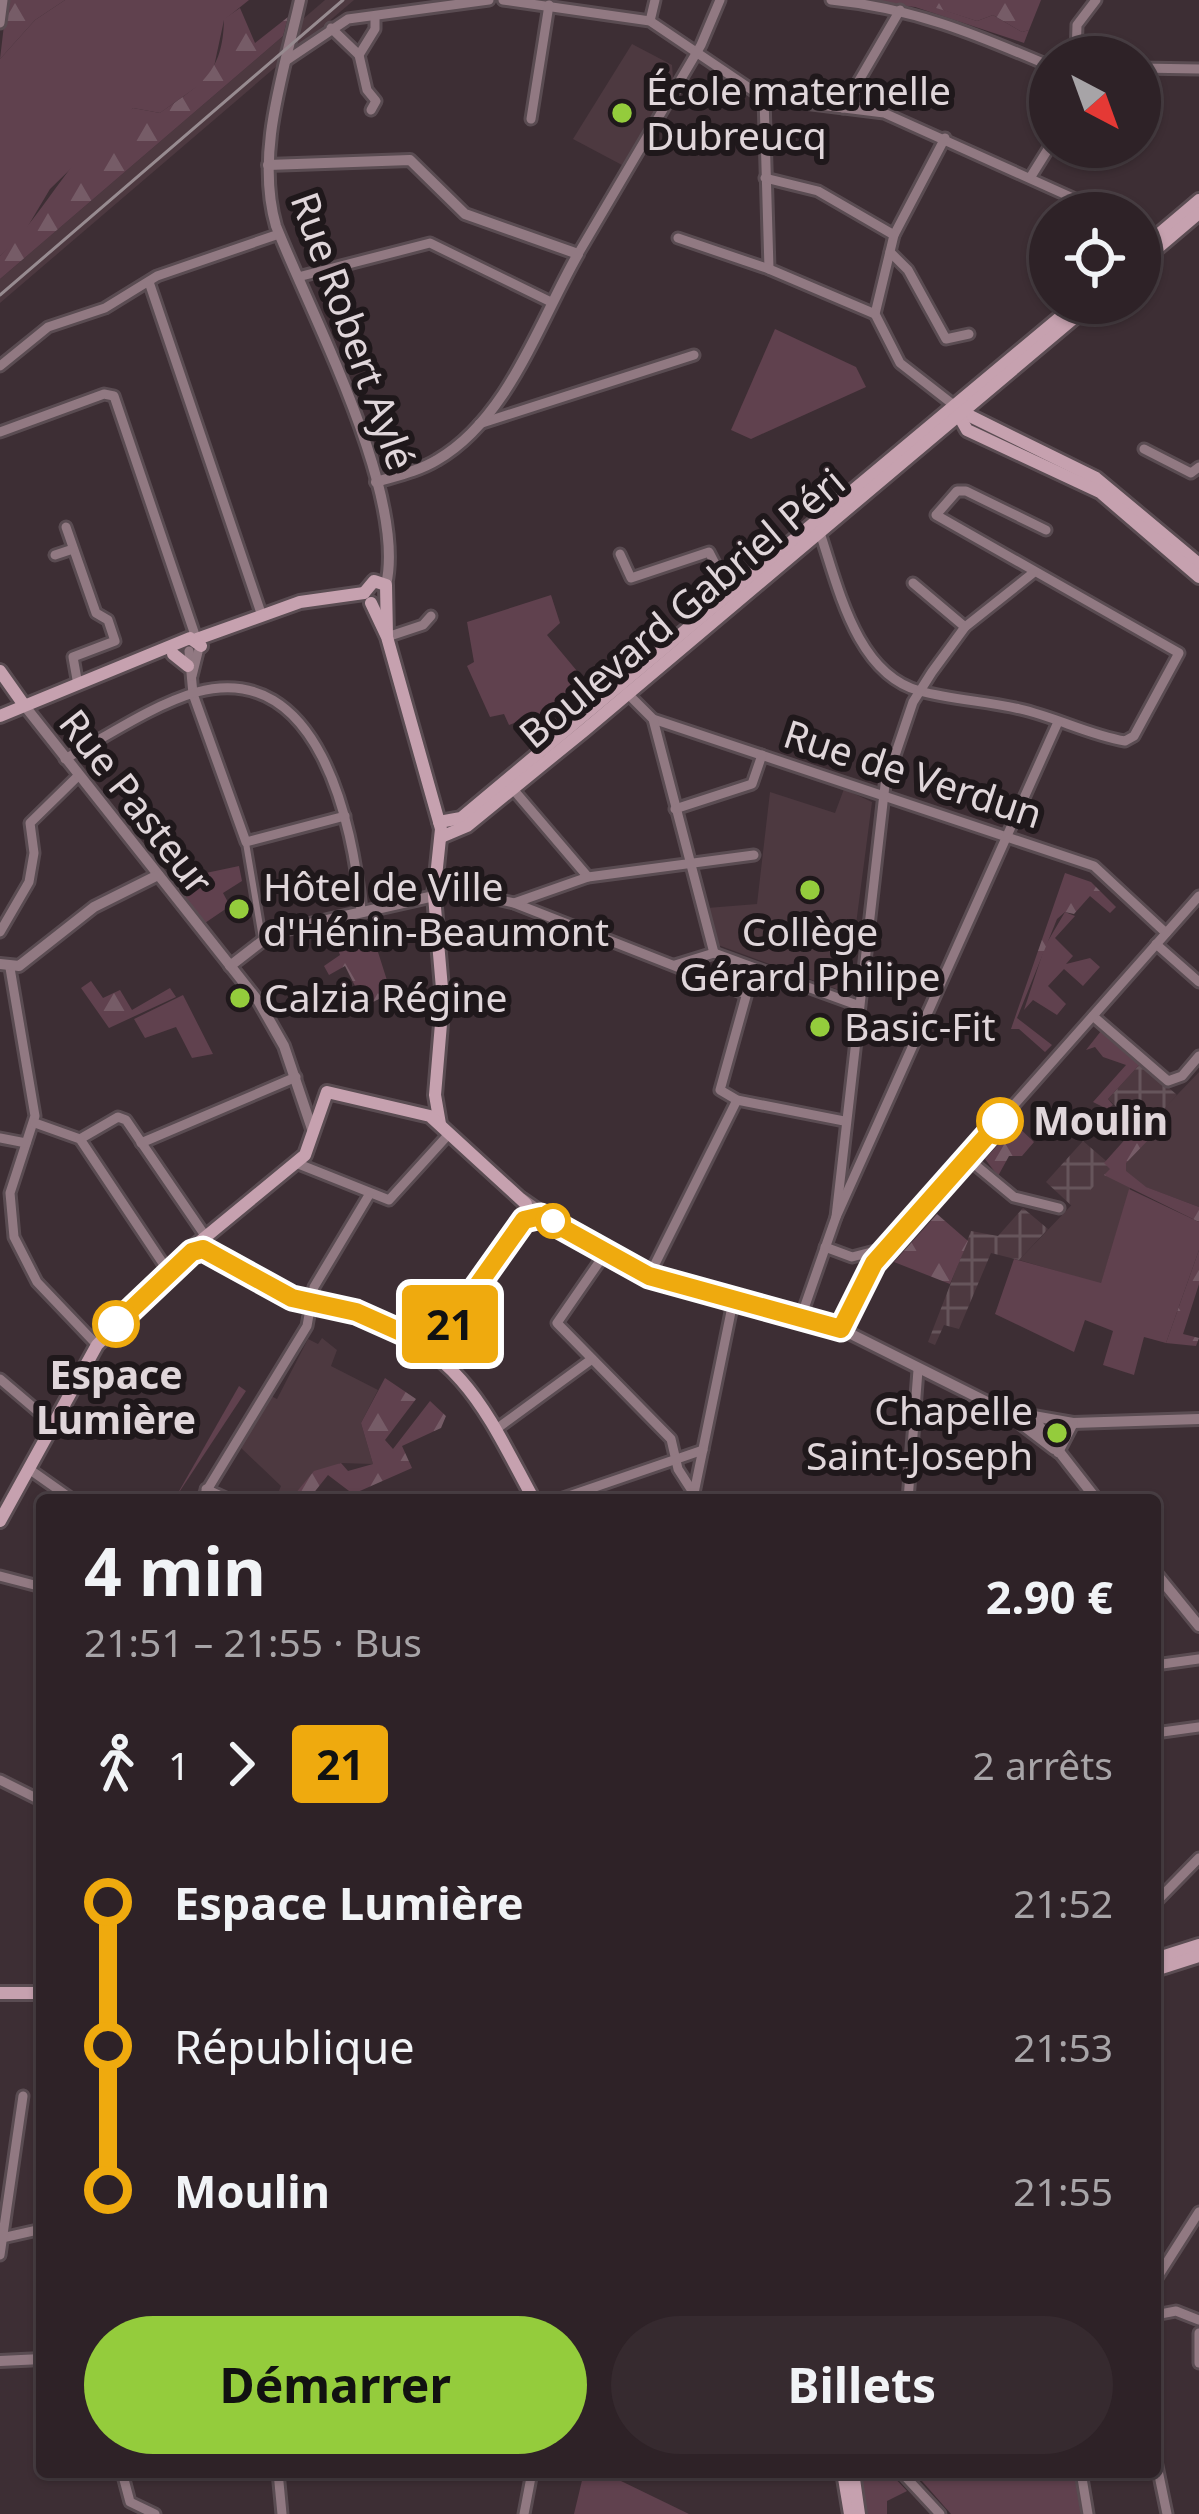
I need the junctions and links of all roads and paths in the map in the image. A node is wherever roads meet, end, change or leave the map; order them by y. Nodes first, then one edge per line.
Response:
1 (3, 0) edge
2 (300, 0) edge
3 (489, 0) edge
4 (503, 0) edge
5 (655, 0) edge
6 (720, 0) edge
7 (831, 0) edge
8 (1096, 0) edge
9 (549, 3) edge
10 (900, 10) junction
11 (375, 16) junction
12 (650, 21) junction
13 (0, 23) edge
14 (331, 28) junction
15 (1077, 36) edge
16 (698, 50) junction
17 (359, 56) junction
18 (1029, 56) edge
19 (287, 60) junction
20 (1161, 68) edge
21 (1199, 69) edge
22 (764, 98) junction
23 (843, 108) junction
24 (371, 110) dead end
25 (532, 119) dead end
26 (945, 138) junction
27 (268, 165) junction
28 (1036, 168) edge
29 (765, 178) junction
30 (1030, 178) junction
31 (1060, 192) edge
32 (1199, 200) edge
33 (1199, 213) edge
34 (1161, 232) edge
35 (279, 234) junction
36 (894, 235) junction
37 (678, 238) dead end
38 (1161, 245) edge
39 (890, 251) junction
40 (578, 254) junction
41 (769, 269) junction
42 (298, 277) junction
43 (149, 282) junction
44 (551, 302) junction
45 (874, 314) junction
46 (1054, 324) edge
47 (1068, 324) edge
48 (969, 334) dead end
49 (694, 356) dead end
50 (0, 366) edge
51 (987, 393) junction
52 (959, 413) junction
53 (479, 424) junction
54 (990, 429) junction
55 (0, 432) edge
56 (1144, 449) dead end
57 (1199, 467) edge
58 (376, 482) junction
59 (66, 526) dead end
60 (1046, 530) dead end
61 (820, 533) junction
62 (73, 549) junction
63 (620, 554) dead end
64 (55, 555) dead end
65 (1199, 564) edge
66 (1033, 573) junction
67 (1199, 578) edge
68 (913, 583) dead end
69 (376, 592) junction
70 (731, 595) junction
71 (261, 613) junction
72 (431, 616) dead end
73 (965, 627) junction
74 (387, 637) junction
75 (191, 646) junction
76 (188, 666) joint
77 (0, 671) edge
78 (78, 685) junction
79 (192, 688) junction
80 (624, 690) junction
81 (920, 691) junction
82 (24, 705) junction
83 (0, 716) edge
84 (652, 719) junction
85 (1058, 722) junction
86 (762, 755) junction
87 (65, 759) junction
88 (79, 775) junction
89 (512, 788) junction
90 (881, 796) junction
91 (675, 809) junction
92 (345, 816) junction
93 (439, 822) junction
94 (1007, 836) junction
95 (441, 837) junction
96 (246, 842) junction
97 (754, 855) dead end
98 (689, 864) junction
99 (158, 875) junction
100 (588, 877) junction
101 (435, 891) junction
102 (1199, 896) edge
103 (514, 903) junction
104 (361, 910) junction
105 (0, 932) edge
106 (1166, 933) junction
107 (262, 938) junction
108 (1156, 944) junction
109 (714, 952) junction
110 (230, 965) junction
111 (675, 965) junction
112 (5, 966) edge
113 (753, 971) junction
114 (1199, 982) edge
115 (746, 994) junction
116 (856, 1006) junction
117 (1093, 1016) junction
118 (1199, 1056) edge
119 (296, 1077) junction
120 (435, 1095) junction
121 (737, 1100) junction
122 (414, 1111) junction
123 (844, 1121) junction
124 (35, 1123) junction
125 (444, 1130) junction
126 (314, 1132) junction
127 (0, 1138) edge
128 (80, 1139) junction
129 (141, 1143) junction
130 (26, 1144) junction
131 (968, 1158) junction
132 (296, 1163) junction
133 (837, 1193) junction
134 (368, 1195) junction
135 (850, 1196) junction
136 (523, 1198) junction
137 (1059, 1208) dead end
138 (836, 1217) junction
139 (550, 1218) junction
140 (524, 1220) junction
141 (226, 1222) junction
142 (206, 1237) junction
143 (889, 1246) junction
144 (825, 1247) junction
145 (192, 1252) junction
146 (604, 1255) junction
147 (852, 1257) junction
148 (229, 1258) junction
149 (170, 1274) junction
150 (649, 1276) junction
151 (862, 1282) junction
152 (733, 1302) junction
153 (312, 1304) junction
154 (801, 1317) junction
155 (452, 1322) junction
156 (841, 1329) junction
157 (421, 1341) junction
158 (98, 1346) junction
159 (592, 1360) junction
160 (918, 1370) junction
161 (464, 1378) junction
162 (0, 1379) edge
163 (1005, 1411) junction
164 (1033, 1418) junction
165 (1199, 1419) edge
166 (1073, 1423) junction
167 (54, 1425) junction
168 (495, 1430) junction
169 (703, 1450) junction
170 (1058, 1452) junction
171 (675, 1462) junction
172 (29, 1468) junction
173 (65, 1494) edge
174 (203, 1494) edge
175 (531, 1494) edge
176 (576, 1494) edge
177 (694, 1494) edge
178 (696, 1494) edge
179 (908, 1494) edge
180 (1092, 1494) edge
181 (0, 1521) edge
182 (0, 1576) edge
183 (1161, 1579) edge
184 (36, 1585) edge
185 (1199, 1626) edge
186 (1199, 1659) edge
187 (1161, 1664) edge
188 (1199, 1727) edge
189 (1161, 1732) edge
190 (0, 1780) edge
191 (36, 1798) edge
192 (1199, 1858) edge
193 (1161, 1897) edge
194 (1199, 1945) edge
195 (1199, 1956) edge
196 (1161, 1957) edge
197 (1161, 1968) edge
198 (0, 1993) edge
199 (36, 1994) edge
200 (23, 2096) dead end
201 (1199, 2212) edge
202 (36, 2230) edge
203 (2, 2239) edge
204 (0, 2255) edge
205 (1161, 2272) edge
206 (1161, 2314) edge
207 (1199, 2320) edge
208 (1199, 2333) edge
209 (36, 2359) edge
210 (0, 2361) edge
211 (1199, 2362) edge
212 (124, 2478) edge
213 (279, 2478) edge
214 (531, 2478) edge
215 (844, 2478) edge
216 (854, 2478) edge
217 (907, 2478) edge
218 (1082, 2478) edge
219 (1160, 2478) edge
220 (155, 2514) edge
221 (282, 2514) edge
222 (524, 2514) edge
223 (850, 2514) edge
224 (859, 2514) edge
225 (940, 2514) edge
226 (1088, 2514) edge
227 (1167, 2514) edge

1 - 13 street
2 - 19 street, Rue Robert Aylé
3 - 11 street
4 - 9 street
5 - 12 street
6 - 16 street
7 - 10 street
8 - 15 street
9 - 12 street
9 - 25 street
10 - 18 street
10 - 23 street
11 - 14 street
11 - 17 street
12 - 16 street
14 - 17 street
14 - 19 street
16 - 22 street
16 - 40 street
17 - 24 street
19 - 27 street, Rue Robert Aylé
20 - 21 street
22 - 23 street
22 - 29 street
23 - 26 street
26 - 30 street
26 - 36 street
27 - 35 street, Rue Robert Aylé
27 - 40 street
28 - 30 street
29 - 36 street
29 - 41 street
30 - 31 street
32 - 34 main road
33 - 38 main road
35 - 42 street, Rue Robert Aylé
35 - 43 street
36 - 39 street
37 - 41 street
39 - 45 street
39 - 48 street
40 - 44 street
41 - 45 street
42 - 44 street
42 - 58 street, Rue Robert Aylé
43 - 50 street
43 - 71 street
44 - 53 street
45 - 52 street
46 - 52 main road
47 - 51 main road
49 - 53 street
51 - 52 main road
51 - 54 main road
52 - 54 main road
52 - 61 main road, Boulevard Gabriel Péri
52 - 67 main road
52 - 70 main road, Boulevard Gabriel Péri
53 - 58 street
54 - 65 main road
55 - 75 street
56 - 57 street
58 - 69 street, Rue Robert Aylé
59 - 62 street
60 - 66 street
61 - 80 main road, Boulevard Gabriel Péri
61 - 81 street
62 - 64 street
62 - 78 street
63 - 70 street
66 - 73 street
66 - 85 street
68 - 73 street
69 - 71 main road
69 - 74 main road, Rue Robert Aylé
70 - 80 main road, Boulevard Gabriel Péri
71 - 75 main road
72 - 74 street
73 - 81 street
74 - 93 main road, Rue Robert Aylé
75 - 76 main road
75 - 78 main road
75 - 79 street
76 - 79 street
77 - 82 main road, Rue Pasteur
78 - 82 main road
79 - 87 street
79 - 92 street
79 - 96 street
80 - 84 street, Rue de Verdun
80 - 89 main road, Boulevard Gabriel Péri
80 - 93 main road, Boulevard Gabriel Péri
81 - 85 street
81 - 90 street
82 - 83 main road
82 - 87 street, Rue Pasteur
84 - 86 street, Rue de Verdun
84 - 91 street
85 - 94 street
86 - 90 street, Rue de Verdun
86 - 91 street
87 - 88 street, Rue Pasteur
88 - 99 street, Rue Pasteur
88 - 105 street
89 - 95 main road, Boulevard Gabriel Péri
89 - 100 street
90 - 94 street, Rue de Verdun
90 - 116 street
91 - 98 street
92 - 96 street
92 - 104 street
93 - 95 main road, Rue Robert Aylé
94 - 106 street, Rue de Verdun
94 - 135 street
95 - 101 main road, Rue Robert Aylé
96 - 107 street
97 - 98 street
98 - 100 street
98 - 109 street
99 - 110 street, Rue Pasteur
99 - 112 street
100 - 103 street
101 - 103 street
101 - 104 street
101 - 120 main road, Rue Robert Aylé
102 - 106 street
103 - 111 street
104 - 107 street
106 - 108 street
107 - 110 street
108 - 114 street
108 - 117 street
109 - 111 street
109 - 113 street
110 - 119 street, Rue Pasteur
111 - 115 street
112 - 124 street
113 - 115 street
113 - 116 street
115 - 121 street
116 - 123 street
117 - 118 street
117 - 131 street
119 - 126 street, Rue Pasteur
119 - 129 street
120 - 122 main road
120 - 125 main road, Rue Robert Aylé
121 - 123 street
121 - 150 street
122 - 125 main road
122 - 126 main road
123 - 133 street
124 - 128 street
124 - 130 street
125 - 134 street
125 - 136 main road
126 - 132 main road
127 - 130 street
128 - 129 street
128 - 149 street
129 - 142 street
130 - 158 street
131 - 137 street
131 - 143 street
132 - 134 street
132 - 141 main road
133 - 135 street
133 - 138 street
134 - 153 street
135 - 138 street
136 - 139 street
136 - 140 main road
138 - 144 street
139 - 140 street
139 - 146 street
140 - 155 main road
141 - 142 main road
141 - 148 main road
142 - 145 main road
143 - 147 street
143 - 151 street
144 - 147 street
144 - 154 street
145 - 148 main road
145 - 149 main road
146 - 150 street
146 - 159 street
147 - 151 street
148 - 153 main road
149 - 158 main road
150 - 152 street
151 - 156 street
152 - 154 street
152 - 169 street
153 - 157 main road
153 - 174 street
154 - 156 street
155 - 157 main road
155 - 161 main road
156 - 160 street
157 - 161 main road
158 - 167 main road
159 - 168 street
159 - 171 street
160 - 163 street
160 - 179 street
161 - 168 main road
162 - 167 street
163 - 164 street
163 - 170 street
164 - 166 street
164 - 170 street
165 - 166 street
166 - 170 street
167 - 172 main road
168 - 175 main road
169 - 171 street
169 - 178 street
170 - 180 street
171 - 176 street
171 - 177 street
172 - 173 street
172 - 181 main road
182 - 184 street
183 - 185 street
186 - 187 street
188 - 189 street
190 - 191 street
192 - 193 street
194 - 196 main road
195 - 197 main road
198 - 199 main road
200 - 203 street
201 - 205 street
202 - 203 street
203 - 204 street
206 - 207 street
208 - 211 street
209 - 210 street
212 - 220 street
213 - 221 street
214 - 222 street
215 - 223 main road
216 - 224 main road
217 - 225 street
218 - 226 street
219 - 227 street

